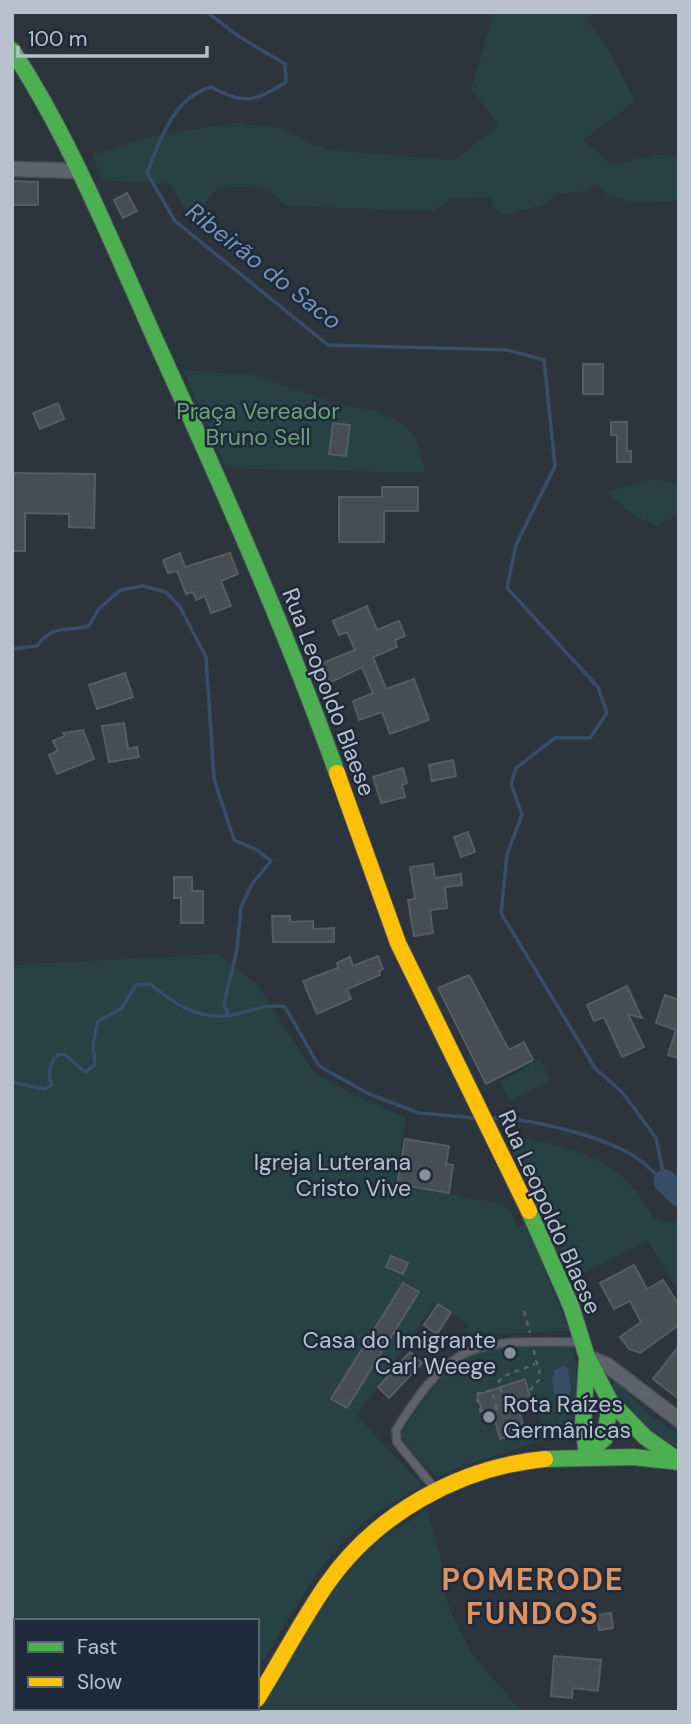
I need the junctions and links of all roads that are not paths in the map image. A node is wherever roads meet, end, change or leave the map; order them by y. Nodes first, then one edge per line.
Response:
1 (12, 50) edge
2 (12, 169) edge
3 (80, 170) junction
4 (585, 1349) junction
5 (610, 1401) junction
6 (679, 1420) edge
7 (587, 1454) junction
8 (679, 1462) edge
9 (436, 1491) junction
10 (259, 1696) edge

1 - 3 street, Rua Leopoldo Blaese
2 - 3 street
3 - 4 street, Rua Leopoldo Blaese
4 - 5 street, Rua Leopoldo Blaese
4 - 6 street
4 - 7 street, Rua Leopoldo Blaese
4 - 9 lane
5 - 7 street
5 - 8 street, Rua Leopoldo Blaese
7 - 8 street
7 - 9 street
9 - 10 street

